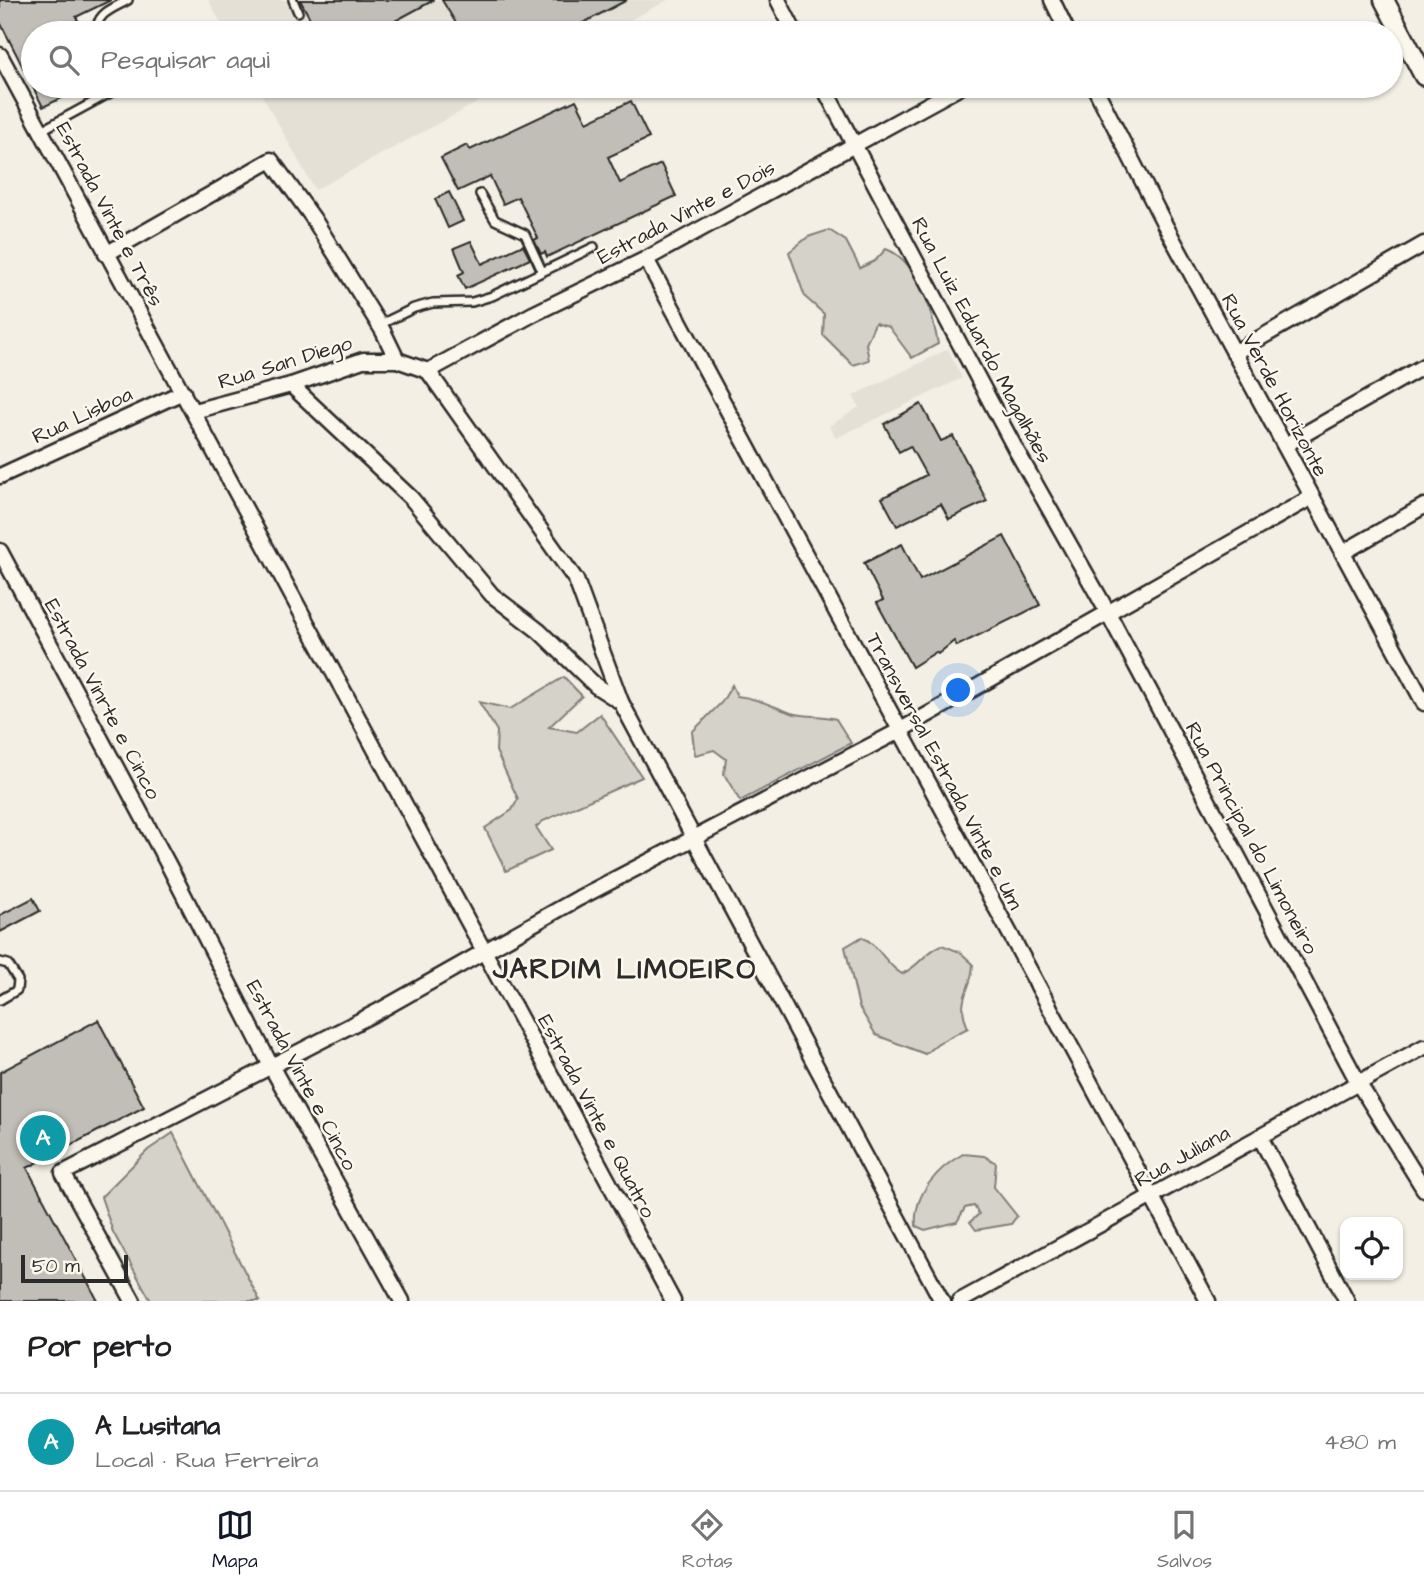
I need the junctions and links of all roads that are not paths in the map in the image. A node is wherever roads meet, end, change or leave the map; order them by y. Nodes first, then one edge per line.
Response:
1 (128, 0) edge
2 (293, 0) edge
3 (778, 0) edge
4 (1052, 0) edge
5 (1384, 0) edge
6 (298, 12) dead end
7 (97, 21) edge
8 (789, 21) edge
9 (1061, 21) edge
10 (1395, 21) edge
11 (1403, 36) edge
12 (0, 55) edge
13 (1424, 76) edge
14 (21, 92) edge
15 (24, 98) edge
16 (101, 98) edge
17 (829, 98) edge
18 (940, 98) edge
19 (1100, 98) edge
20 (42, 130) junction
21 (854, 144) junction
22 (480, 194) dead end
23 (1424, 244) edge
24 (594, 247) dead end
25 (106, 254) junction
26 (646, 259) junction
27 (542, 271) junction
28 (379, 325) junction
29 (1234, 353) junction
30 (397, 360) junction
31 (1424, 366) edge
32 (428, 371) junction
33 (291, 386) junction
34 (183, 392) junction
35 (194, 411) junction
36 (1285, 445) junction
37 (0, 477) edge
38 (1312, 497) junction
39 (1424, 506) edge
40 (0, 551) edge
41 (1344, 552) junction
42 (1108, 611) junction
43 (621, 702) junction
44 (1424, 703) edge
45 (899, 731) junction
46 (692, 838) junction
47 (169, 866) joint
48 (484, 951) junction
49 (0, 962) edge
50 (0, 1000) edge
51 (1424, 1048) edge
52 (271, 1066) junction
53 (1359, 1084) junction
54 (1260, 1137) junction
55 (1424, 1189) edge
56 (1151, 1198) junction
57 (133, 1301) edge
58 (402, 1301) edge
59 (673, 1301) edge
60 (942, 1301) edge
61 (960, 1301) edge
62 (1208, 1301) edge
63 (1346, 1301) edge

1 - 7 lane
2 - 6 lane
3 - 8 street
4 - 9 street
5 - 10 street
11 - 13 street
12 - 14 street, Estrada Vinte e Três
15 - 20 street, Estrada Vinte e Três
16 - 20 lane
17 - 21 street, Rua Luiz Eduardo Magalhães
18 - 21 street, Estrada Vinte e Dois
19 - 29 street, Rua Verde Horizonte
20 - 25 street, Estrada Vinte e Três
21 - 26 street, Estrada Vinte e Dois
21 - 42 street, Rua Luiz Eduardo Magalhães
22 - 27 lane
23 - 29 street
24 - 27 lane
25 - 28 street
25 - 34 street, Estrada Vinte e Três
26 - 32 street, Estrada Vinte e Dois
26 - 45 street, Transversal Estrada Vinte e Um
27 - 28 lane
28 - 30 street
29 - 36 street, Rua Verde Horizonte
30 - 32 street, Rua San Diego
30 - 33 street, Rua San Diego
31 - 36 street
32 - 43 street
33 - 35 street, Rua San Diego
33 - 43 street
34 - 35 street, Estrada Vinte e Três
34 - 37 street, Rua Lisboa
35 - 48 street, Estrada Vinte e Quatro
36 - 38 street, Rua Verde Horizonte
38 - 41 street, Rua Verde Horizonte
38 - 42 street
39 - 41 street
40 - 47 street, Estrada Vinrte e Cinco
41 - 44 street, Rua Verde Horizonte
42 - 45 street
42 - 53 street, Rua Principal do Limoneiro
43 - 46 street
45 - 46 street
45 - 56 street, Transversal Estrada Vinte e Um
46 - 48 street
46 - 60 street
47 - 52 street, Estrada Vinte e Cinco
48 - 52 street
48 - 59 street, Estrada Vinte e Quatro
49 - 50 lane
51 - 53 street, Rua Juliana
52 - 57 street
52 - 58 street, Estrada Vinte e Cinco
53 - 54 street, Rua Juliana
53 - 55 street, Rua Principal do Limoneiro
54 - 56 street, Rua Juliana
54 - 63 street
56 - 61 street, Rua Juliana
56 - 62 street, Transversal Estrada Vinte e Um

